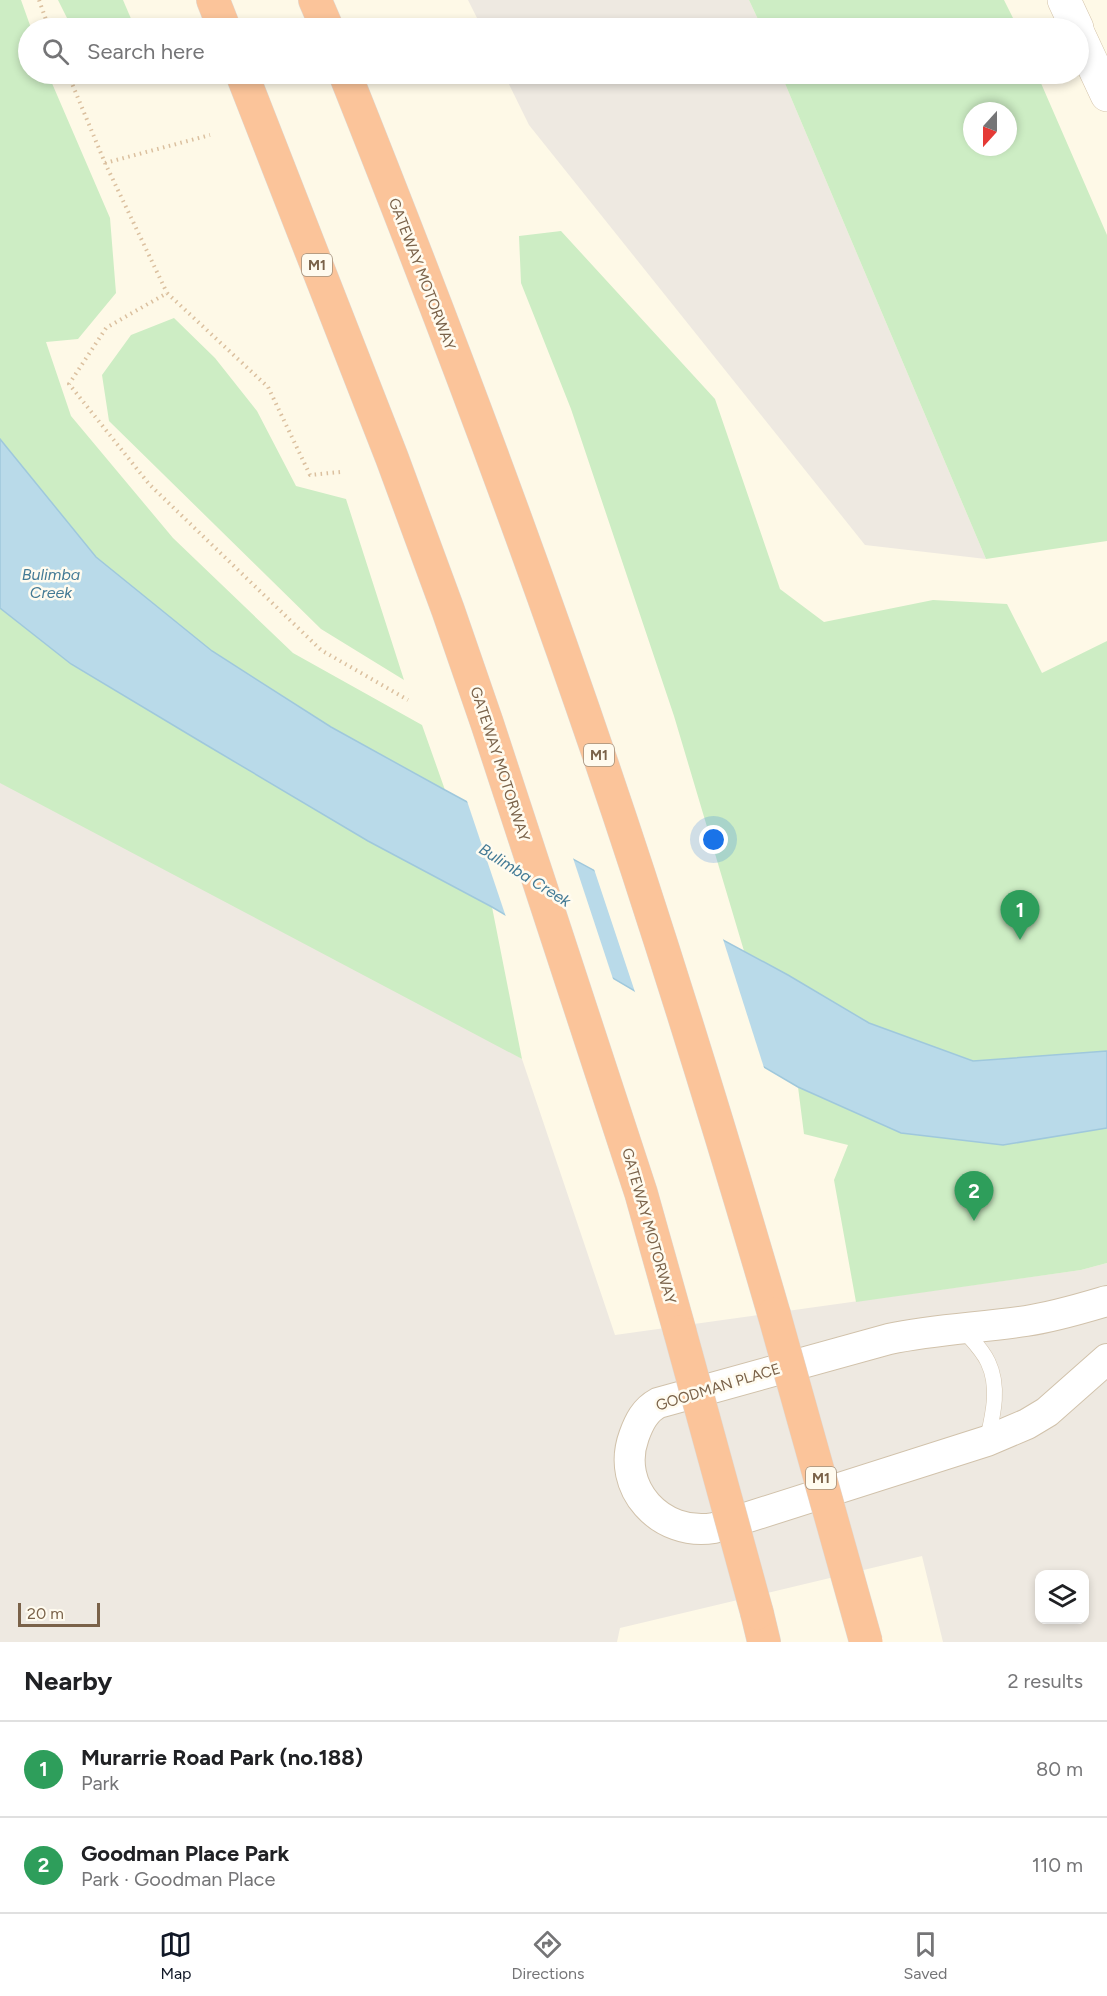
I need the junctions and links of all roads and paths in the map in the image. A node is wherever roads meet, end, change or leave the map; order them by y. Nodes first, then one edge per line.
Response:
1 (39, 0) edge
2 (213, 0) edge
3 (315, 0) edge
4 (1064, 0) edge
5 (45, 18) edge
6 (220, 18) edge
7 (323, 18) edge
8 (1072, 18) edge
9 (1089, 55) edge
10 (72, 84) edge
11 (246, 84) edge
12 (349, 84) edge
13 (1107, 95) edge
14 (210, 135) dead end
15 (105, 163) junction
16 (167, 292) junction
17 (340, 472) dead end
18 (408, 700) dead end
19 (1107, 1301) edge
20 (962, 1328) junction
21 (1107, 1359) edge
22 (987, 1441) junction
23 (760, 1628) edge
24 (866, 1642) edge

1 - 5 path
2 - 6 highway
3 - 7 highway
4 - 8 street
9 - 13 street
10 - 15 path
11 - 23 highway, GATEWAY MOTORWAY / M1, bridge
12 - 24 highway, GATEWAY MOTORWAY / M1, bridge
14 - 15 path
15 - 16 path
16 - 17 path
16 - 18 path
19 - 20 street, GOODMAN PLACE
20 - 22 lane
20 - 22 street, GOODMAN PLACE
21 - 22 street, GOODMAN PLACE

